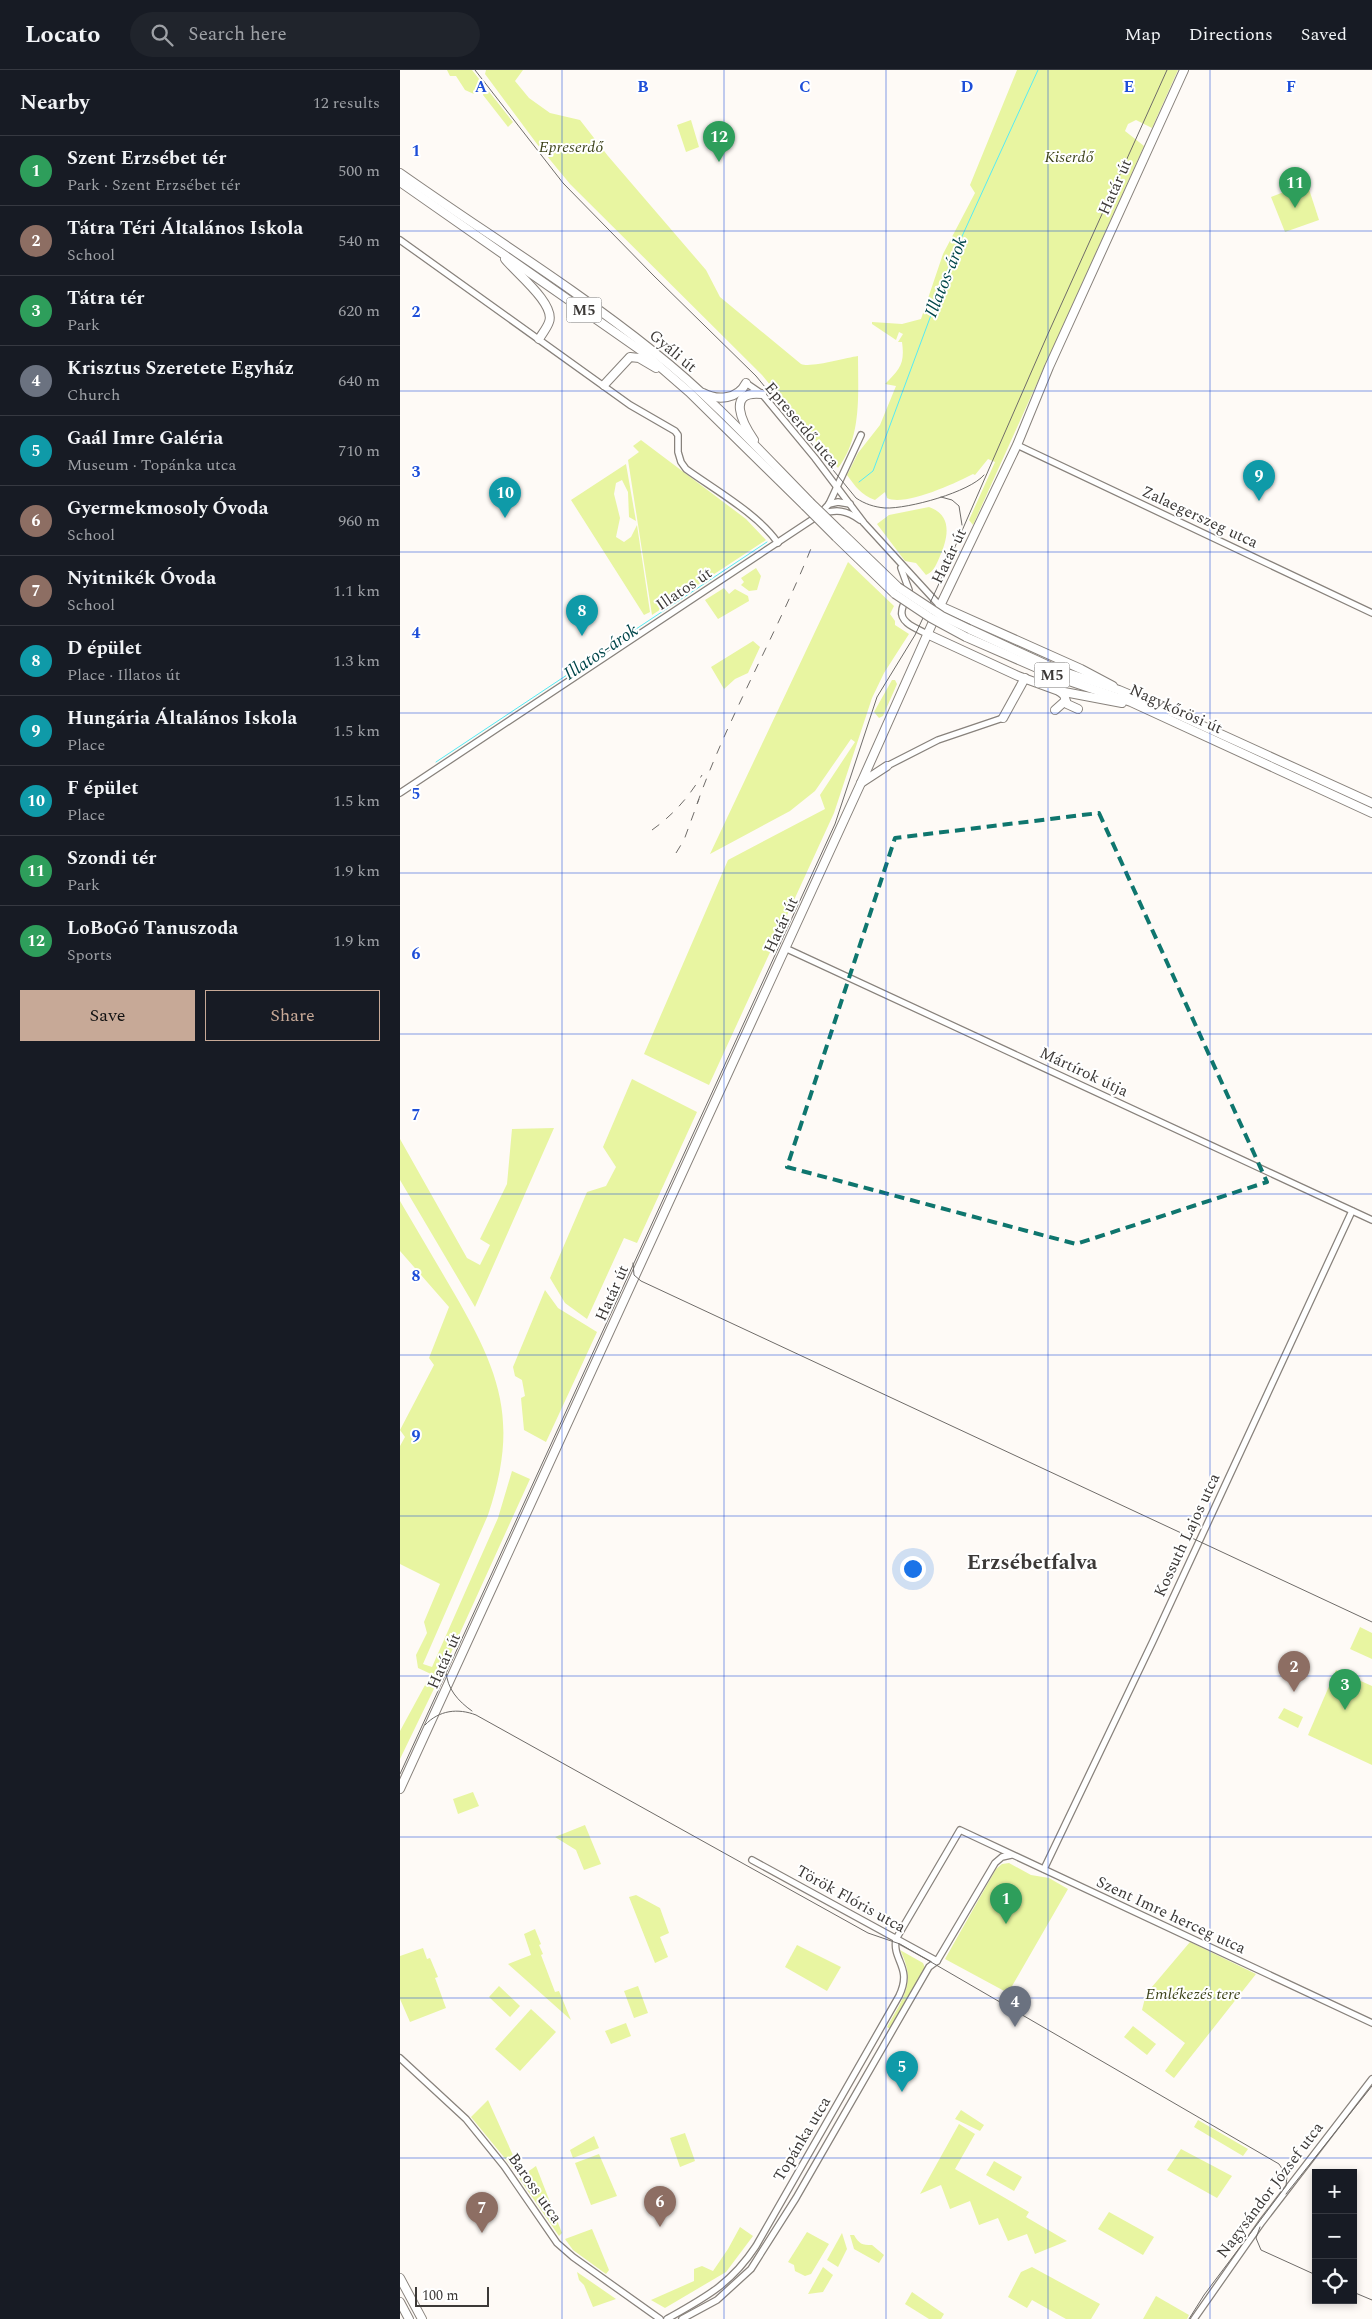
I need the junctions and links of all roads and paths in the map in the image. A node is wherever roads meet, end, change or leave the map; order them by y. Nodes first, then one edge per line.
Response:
1 (1184, 70) edge
2 (400, 173) edge
3 (400, 182) edge
4 (400, 240) edge
5 (500, 251) junction
6 (538, 339) junction
7 (666, 372) junction
8 (746, 383) joint
9 (604, 385) junction
10 (697, 390) junction
11 (762, 394) junction
12 (861, 435) dead end
13 (1017, 445) junction
14 (761, 453) junction
15 (836, 486) junction
16 (807, 504) junction
17 (829, 504) junction
18 (850, 504) junction
19 (818, 515) junction
20 (864, 523) junction
21 (778, 543) junction
22 (899, 563) junction
23 (940, 606) junction
24 (1372, 613) edge
25 (968, 633) junction
26 (927, 634) junction
27 (1024, 678) junction
28 (1119, 690) junction
29 (1059, 691) junction
30 (1064, 702) junction
31 (1141, 707) junction
32 (1078, 709) dead end
33 (1055, 710) dead end
34 (1003, 718) joint
35 (870, 763) junction
36 (887, 766) junction
37 (862, 783) junction
38 (400, 793) edge
39 (1372, 803) edge
40 (1372, 813) edge
41 (785, 948) junction
42 (1352, 1211) junction
43 (1372, 1220) edge
44 (400, 1790) edge
45 (994, 1846) junction
46 (1011, 1855) junction
47 (752, 1860) dead end
48 (995, 1863) junction
49 (1044, 1869) junction
50 (896, 1939) junction
51 (938, 1961) junction
52 (1372, 2023) edge
53 (400, 2058) edge
54 (1372, 2080) edge
55 (400, 2278) edge
56 (400, 2302) edge
57 (409, 2319) edge
58 (422, 2319) edge
59 (660, 2319) edge
60 (667, 2319) edge
61 (682, 2319) edge
62 (1194, 2319) edge

1 - 13 main road, Határ út
2 - 10 main road, Gyáli út / M5
3 - 5 main road, Gyáli út / M5
4 - 6 street
5 - 6 main road
5 - 7 main road, Gyáli út / M5
6 - 9 street
7 - 9 main road
7 - 16 main road, Gyáli út / M5
8 - 10 main road
8 - 11 street, Epreserdő utca
9 - 21 street
10 - 14 main road, Gyáli út / M5
11 - 14 main road
11 - 15 street, Epreserdő utca
12 - 15 street, Illatos út
13 - 23 main road, Határ út
13 - 24 street, Zalaegerszeg utca
14 - 16 main road, Gyáli út / M5
15 - 17 street, Illatos út
15 - 18 street
16 - 25 main road, Gyáli út / M5, bridge
17 - 18 street
17 - 19 street, Illatos út
18 - 20 street
19 - 20 street
19 - 21 street, Illatos út
20 - 22 street
21 - 38 street, Illatos út
22 - 23 street
22 - 26 street
23 - 26 main road, Határ út
23 - 28 main road
25 - 28 main road, Nagykőrösi út / M5
25 - 31 main road, Nagykőrösi út / M5
26 - 27 main road
26 - 35 main road, Határ út
27 - 29 main road
27 - 34 main road
28 - 39 main road, Nagykőrösi út / M5
29 - 30 main road
29 - 31 main road
30 - 32 main road
30 - 33 main road
31 - 40 main road, Nagykőrösi út / M5
34 - 36 street
35 - 36 main road
35 - 37 main road, Határ út
36 - 37 main road
37 - 41 main road, Határ út
41 - 42 street, Mártírok útja
41 - 44 main road, Határ út
42 - 43 street, Mártírok útja
42 - 49 street, Kossuth Lajos utca
45 - 46 street, Szent Imre herceg utca
45 - 48 street
45 - 50 street, Szent Imre herceg utca
46 - 48 street
46 - 49 street, Szent Imre herceg utca
47 - 50 street, Török Flóris utca
48 - 51 street, Topánka utca
49 - 52 street, Szent Imre herceg utca
50 - 51 street, Török Flóris utca
50 - 60 street, Topánka utca
51 - 61 street, Topánka utca
53 - 59 street, Baross utca
54 - 62 street, Nagysándor József utca
55 - 58 main road
56 - 57 main road

